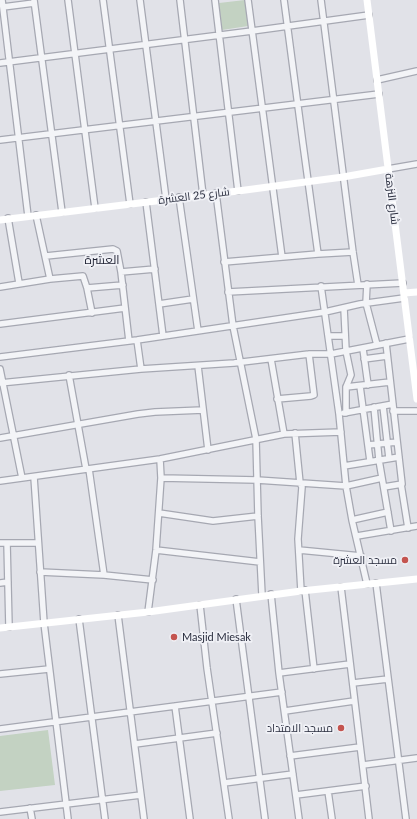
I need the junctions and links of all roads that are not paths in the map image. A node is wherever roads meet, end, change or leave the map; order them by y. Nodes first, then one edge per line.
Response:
1 (2, 0) edge
2 (68, 0) edge
3 (103, 0) edge
4 (140, 0) edge
5 (180, 0) edge
6 (216, 0) edge
7 (248, 0) edge
8 (284, 0) edge
9 (321, 0) edge
10 (367, 0) edge
11 (34, 2) edge
12 (3, 7) junction
13 (369, 15) junction
14 (324, 21) junction
15 (288, 26) junction
16 (252, 31) junction
17 (219, 36) junction
18 (185, 40) junction
19 (146, 45) junction
20 (110, 50) junction
21 (76, 54) junction
22 (42, 58) junction
23 (9, 62) junction
24 (0, 63) edge
25 (417, 71) edge
26 (377, 80) junction
27 (379, 94) junction
28 (333, 99) junction
29 (298, 104) junction
30 (263, 108) junction
31 (228, 112) junction
32 (194, 116) junction
33 (156, 121) junction
34 (119, 125) junction
35 (85, 129) junction
36 (51, 134) junction
37 (18, 138) junction
38 (0, 140) edge
39 (417, 164) edge
40 (388, 169) junction
41 (343, 177) junction
42 (308, 181) junction
43 (272, 186) junction
44 (238, 191) junction
45 (216, 193) junction
46 (203, 195) junction
47 (179, 197) junction
48 (166, 199) junction
49 (146, 202) junction
50 (130, 204) junction
51 (94, 208) junction
52 (62, 212) junction
53 (36, 215) junction
54 (28, 216) junction
55 (8, 218) junction
56 (0, 220) edge
57 (353, 252) junction
58 (318, 254) junction
59 (46, 256) junction
60 (282, 257) junction
61 (224, 262) junction
62 (155, 269) junction
63 (121, 272) junction
64 (50, 279) junction
65 (19, 283) junction
66 (402, 283) junction
67 (367, 284) junction
68 (122, 285) junction
69 (358, 285) junction
70 (0, 286) edge
71 (321, 286) junction
72 (87, 288) junction
73 (228, 292) junction
74 (417, 292) edge
75 (404, 296) junction
76 (193, 298) junction
77 (366, 303) junction
78 (159, 304) junction
79 (125, 308) junction
80 (344, 308) junction
81 (325, 312) junction
82 (92, 313) junction
83 (0, 324) edge
84 (233, 326) junction
85 (198, 331) junction
86 (163, 336) junction
87 (328, 336) junction
88 (345, 336) junction
89 (410, 339) junction
90 (137, 340) junction
91 (129, 341) junction
92 (386, 343) junction
93 (377, 345) junction
94 (363, 349) junction
95 (346, 351) junction
96 (309, 354) junction
97 (331, 354) junction
98 (387, 356) junction
99 (0, 358) edge
100 (271, 359) junction
101 (364, 359) junction
102 (240, 362) junction
103 (198, 366) junction
104 (141, 369) junction
105 (0, 370) edge
106 (69, 376) junction
107 (390, 382) junction
108 (1, 383) edge
109 (368, 385) junction
110 (360, 386) junction
111 (346, 387) junction
112 (416, 388) edge
113 (277, 399) junction
114 (417, 399) edge
115 (392, 404) junction
116 (383, 406) junction
117 (374, 407) junction
118 (364, 409) junction
119 (203, 410) junction
120 (393, 411) junction
121 (417, 411) edge
122 (346, 413) junction
123 (339, 414) junction
124 (79, 425) junction
125 (341, 432) junction
126 (294, 433) junction
127 (284, 434) junction
128 (14, 435) junction
129 (0, 438) edge
130 (256, 439) junction
131 (397, 442) junction
132 (387, 443) junction
133 (377, 444) junction
134 (368, 445) junction
135 (208, 450) junction
136 (399, 457) junction
137 (389, 458) junction
138 (160, 459) junction
139 (379, 460) junction
140 (370, 461) junction
141 (344, 466) junction
142 (88, 469) junction
143 (34, 476) junction
144 (22, 478) junction
145 (161, 478) junction
146 (382, 478) junction
147 (257, 480) junction
148 (0, 481) edge
149 (300, 483) junction
150 (401, 484) junction
151 (346, 486) junction
152 (384, 487) junction
153 (388, 512) junction
154 (159, 513) junction
155 (258, 516) junction
156 (352, 520) junction
157 (417, 526) edge
158 (408, 528) junction
159 (390, 531) junction
160 (357, 536) junction
161 (0, 543) edge
162 (7, 543) junction
163 (38, 543) junction
164 (156, 550) junction
165 (299, 550) junction
166 (361, 556) junction
167 (260, 562) junction
168 (40, 572) junction
169 (104, 575) junction
170 (417, 579) edge
171 (153, 580) junction
172 (8, 582) junction
173 (0, 583) edge
174 (376, 583) junction
175 (367, 584) junction
176 (341, 587) junction
177 (303, 590) junction
178 (271, 594) junction
179 (262, 595) junction
180 (236, 599) junction
181 (200, 605) junction
182 (148, 612) junction
183 (118, 615) junction
184 (79, 619) junction
185 (44, 623) junction
186 (9, 626) junction
187 (0, 628) edge
188 (350, 664) junction
189 (314, 668) junction
190 (49, 669) junction
191 (280, 673) junction
192 (0, 674) edge
193 (388, 679) junction
194 (353, 683) junction
195 (282, 692) junction
196 (248, 696) junction
197 (212, 701) junction
198 (354, 701) junction
199 (175, 706) junction
200 (285, 711) junction
201 (130, 712) junction
202 (92, 716) junction
203 (55, 721) junction
204 (0, 729) edge
205 (217, 733) junction
206 (180, 738) junction
207 (135, 744) junction
208 (360, 747) junction
209 (290, 756) junction
210 (417, 758) edge
211 (399, 760) junction
212 (363, 765) junction
213 (293, 774) junction
214 (259, 779) junction
215 (224, 784) junction
216 (366, 786) junction
217 (328, 791) junction
218 (141, 795) junction
219 (296, 795) junction
220 (102, 799) junction
221 (66, 803) junction
222 (30, 808) junction
223 (0, 812) edge
224 (32, 819) edge
225 (68, 819) edge
226 (105, 819) edge
227 (144, 819) edge
228 (190, 819) edge
229 (229, 819) edge
230 (265, 819) edge
231 (299, 819) edge
232 (332, 819) edge
233 (369, 819) edge
234 (406, 819) edge

1 - 12 street
2 - 21 street
3 - 20 street
4 - 19 street
5 - 18 street
6 - 17 street
7 - 16 street
8 - 15 street
9 - 14 street
10 - 13 street, شارع النزهة
11 - 12 street
11 - 22 street
12 - 23 street
13 - 14 street
13 - 26 street, شارع النزهة
14 - 15 street
14 - 28 street
15 - 16 street
15 - 29 street
16 - 17 street
16 - 30 street
17 - 18 street
17 - 31 street
18 - 19 street
18 - 32 street
19 - 20 street
19 - 33 street
20 - 21 street
20 - 34 street
21 - 22 street
21 - 35 street
22 - 23 street
22 - 36 street
23 - 24 street
23 - 37 street
25 - 26 street
26 - 27 street, شارع النزهة
27 - 28 street
27 - 40 street, شارع النزهة
28 - 29 street
28 - 41 street
29 - 30 street
29 - 42 street
30 - 31 street
30 - 43 street
31 - 32 street
31 - 44 street
32 - 33 street
32 - 46 street
33 - 34 street
33 - 48 street
34 - 35 street
34 - 50 street
35 - 36 street
35 - 51 street
36 - 37 street
36 - 52 street
37 - 38 street
37 - 54 street
39 - 40 street
40 - 41 street, شارع 25 العشرة
40 - 66 street, شارع النزهة
41 - 42 street, شارع 25 العشرة
41 - 57 street
42 - 43 street, شارع 25 العشرة
42 - 58 street
43 - 44 street, شارع 25 العشرة
43 - 60 street
44 - 45 street, شارع 25 العشرة
45 - 46 street, شارع 25 العشرة
45 - 61 street
46 - 47 street, شارع 25 العشرة
47 - 48 street, شارع 25 العشرة
47 - 76 street
48 - 49 street, شارع 25 العشرة
49 - 50 street, شارع 25 العشرة
49 - 62 street
50 - 51 street, شارع 25 العشرة
51 - 52 street, شارع 25 العشرة
52 - 53 street, شارع 25 العشرة
53 - 54 street, شارع 25 العشرة
53 - 59 street
54 - 55 street, شارع 25 العشرة
55 - 56 street, شارع 25 العشرة
55 - 65 street
57 - 58 street
57 - 69 street
58 - 60 street
59 - 63 street
59 - 64 street
60 - 61 street
61 - 73 street
62 - 63 street
62 - 78 street
63 - 68 street
64 - 65 street
64 - 72 street
65 - 70 street
66 - 67 street
66 - 75 street, شارع النزهة
67 - 69 street
67 - 77 street
68 - 72 street
68 - 79 street
69 - 71 street
71 - 73 street
71 - 81 street
72 - 82 street
73 - 84 street
74 - 75 street
75 - 77 street
75 - 89 street, شارع النزهة
76 - 78 street
76 - 85 street
77 - 80 street
77 - 93 street
78 - 86 street
79 - 82 street
79 - 91 street
80 - 81 street
80 - 88 street
81 - 84 street
81 - 87 street
82 - 83 street
84 - 85 street
84 - 102 street
85 - 86 street
86 - 90 street
87 - 88 street
87 - 97 street
88 - 95 street
89 - 92 street
89 - 112 street, شارع النزهة
90 - 91 street
90 - 104 street
91 - 99 street
92 - 93 street
92 - 98 street
93 - 94 street
94 - 95 street
94 - 101 street
95 - 97 street
95 - 111 street
96 - 97 street
96 - 100 street
96 - 113 street
97 - 123 street
98 - 101 street
98 - 107 street
100 - 102 street
100 - 113 street
101 - 109 street
102 - 103 street
102 - 130 street
103 - 104 street
103 - 119 street
104 - 106 street
105 - 108 street
106 - 108 street
106 - 124 street
107 - 109 street
107 - 115 street
108 - 128 street
109 - 110 street
110 - 111 street
110 - 118 street
111 - 122 street
112 - 114 street, شارع النزهة
113 - 127 street
115 - 116 street
115 - 120 street
116 - 117 street
116 - 132 street
117 - 118 street
117 - 133 street
118 - 122 street
118 - 134 street
119 - 124 street
119 - 135 street
120 - 121 street
120 - 131 street
122 - 123 street
123 - 125 street
124 - 128 street
124 - 142 street
125 - 126 street
125 - 141 street
126 - 127 street
126 - 149 street
127 - 130 street
128 - 129 street
128 - 144 street
130 - 135 street
130 - 147 street
131 - 132 street
131 - 136 street
132 - 133 street
132 - 137 street
133 - 134 street
133 - 139 street
134 - 140 street
135 - 138 street
136 - 137 street
136 - 150 street
137 - 139 street
138 - 142 street
138 - 145 street
139 - 140 street
139 - 146 street
140 - 141 street
141 - 151 street
142 - 143 street
142 - 169 street
143 - 144 street
143 - 163 street
144 - 148 street
145 - 147 street
145 - 154 street
146 - 151 street
146 - 152 street
147 - 149 street
147 - 155 street
149 - 151 street
149 - 165 street
150 - 152 street
150 - 158 street
151 - 156 street
152 - 153 street
153 - 156 street
153 - 159 street
154 - 155 street
154 - 164 street
155 - 167 street
156 - 160 street
157 - 158 street
158 - 159 street
159 - 160 street
160 - 166 street
161 - 162 street
162 - 163 street
162 - 172 street
163 - 168 street
164 - 167 street
164 - 171 street
165 - 166 street
165 - 177 street
166 - 175 street
167 - 179 street
168 - 169 street
168 - 185 street
169 - 171 street
170 - 174 street
171 - 182 street
172 - 173 street
172 - 186 street
174 - 175 street
174 - 193 street
175 - 176 street
176 - 177 street
176 - 188 street
177 - 178 street
177 - 189 street
178 - 179 street
178 - 191 street
179 - 180 street
180 - 181 street
180 - 196 street
181 - 182 street
181 - 197 street
182 - 183 street
183 - 184 street
183 - 201 street
184 - 185 street
184 - 202 street
185 - 186 street
185 - 190 street
186 - 187 street
188 - 189 street
188 - 194 street
189 - 191 street
190 - 192 street
190 - 203 street
191 - 195 street
193 - 194 street
193 - 211 street
194 - 198 street
195 - 196 street
195 - 200 street
196 - 197 street
196 - 214 street
197 - 199 street
197 - 205 street
198 - 200 street
198 - 208 street
199 - 201 street
199 - 206 street
200 - 209 street
201 - 202 street
201 - 207 street
202 - 203 street
202 - 220 street
203 - 204 street
203 - 221 street
205 - 206 street
205 - 215 street
206 - 207 street
206 - 228 street
207 - 218 street
208 - 209 street
208 - 212 street
209 - 213 street
210 - 211 street
211 - 212 street
211 - 234 street
212 - 216 street
213 - 214 street
213 - 219 street
214 - 215 street
214 - 230 street
215 - 229 street
216 - 217 street
216 - 233 street
217 - 219 street
217 - 232 street
218 - 220 street
218 - 227 street
219 - 231 street
220 - 221 street
220 - 226 street
221 - 222 street
221 - 225 street
222 - 223 street
222 - 224 street

